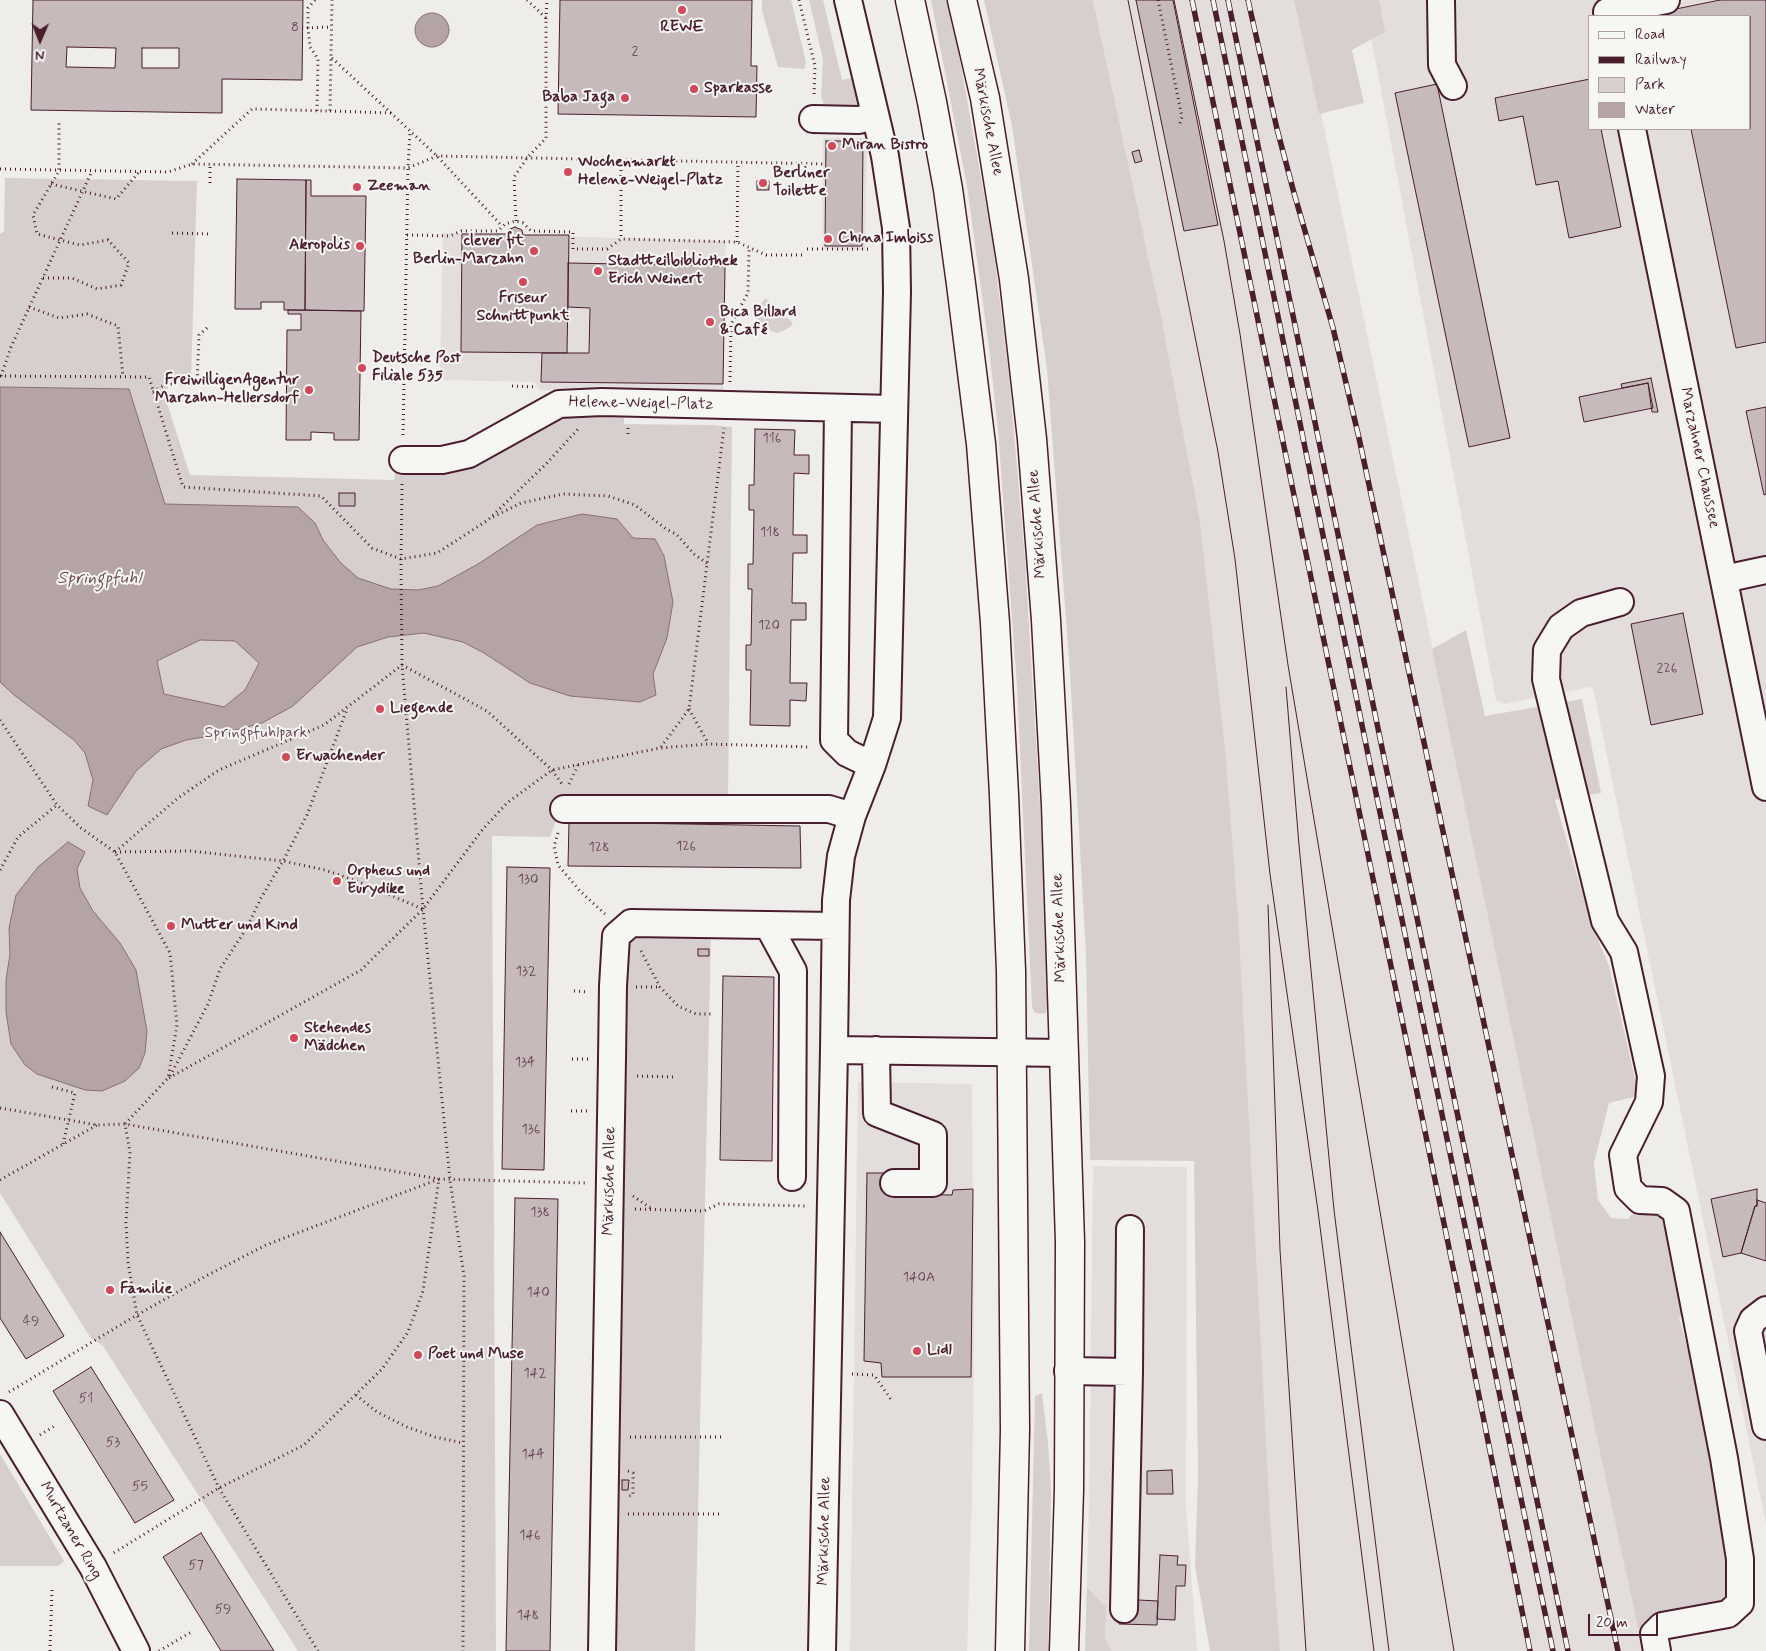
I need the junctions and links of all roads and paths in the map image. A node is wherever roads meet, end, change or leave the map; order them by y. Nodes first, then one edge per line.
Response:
1 (315, 0) edge
2 (332, 0) edge
3 (527, 0) edge
4 (547, 0) edge
5 (799, 0) edge
6 (848, 0) edge
7 (910, 0) edge
8 (962, 0) edge
9 (1158, 0) edge
10 (1441, 0) edge
11 (1666, 0) edge
12 (1607, 10) edge
13 (546, 20) junction
14 (332, 27) junction
15 (302, 28) dead end
16 (308, 28) junction
17 (331, 57) junction
18 (1453, 86) dead end
19 (317, 110) junction
20 (330, 111) junction
21 (391, 113) junction
22 (875, 116) junction
23 (813, 119) joint
24 (59, 120) dead end
25 (1180, 126) dead end
26 (1632, 130) edge
27 (410, 131) junction
28 (437, 156) junction
29 (527, 158) junction
30 (621, 160) junction
31 (738, 162) junction
32 (192, 164) junction
33 (210, 164) junction
34 (825, 164) dead end
35 (408, 168) junction
36 (0, 169) edge
37 (59, 171) junction
38 (92, 171) junction
39 (140, 171) junction
40 (210, 183) dead end
41 (51, 184) junction
42 (83, 192) junction
43 (516, 221) junction
44 (502, 226) junction
45 (172, 233) dead end
46 (209, 234) dead end
47 (407, 236) junction
48 (621, 239) junction
49 (60, 240) junction
50 (737, 242) junction
51 (749, 248) junction
52 (806, 249) dead end
53 (875, 249) dead end
54 (806, 255) dead end
55 (43, 278) junction
56 (29, 307) junction
57 (208, 327) dead end
58 (0, 376) edge
59 (123, 377) junction
60 (512, 386) dead end
61 (545, 387) dead end
62 (153, 392) junction
63 (602, 402) junction
64 (838, 408) junction
65 (894, 409) junction
66 (727, 414) junction
67 (403, 460) junction
68 (488, 520) junction
69 (401, 559) junction
70 (708, 564) junction
71 (1766, 570) edge
72 (1724, 579) junction
73 (1620, 602) dead end
74 (402, 665) junction
75 (347, 707) junction
76 (689, 709) junction
77 (0, 720) edge
78 (708, 744) junction
79 (816, 747) dead end
80 (660, 748) junction
81 (578, 764) junction
82 (872, 764) junction
83 (552, 770) junction
84 (1766, 787) edge
85 (57, 805) junction
86 (564, 809) joint
87 (852, 816) junction
88 (115, 852) junction
89 (283, 861) junction
90 (0, 870) edge
91 (423, 909) junction
92 (768, 925) junction
93 (626, 926) junction
94 (835, 926) junction
95 (710, 1014) dead end
96 (834, 1050) junction
97 (876, 1050) junction
98 (1013, 1052) junction
99 (1064, 1053) junction
100 (635, 1076) dead end
101 (677, 1077) dead end
102 (168, 1078) junction
103 (52, 1087) dead end
104 (0, 1108) edge
105 (68, 1120) junction
106 (125, 1124) junction
107 (96, 1125) junction
108 (63, 1144) junction
109 (792, 1178) dead end
110 (439, 1179) junction
111 (0, 1180) edge
112 (450, 1180) junction
113 (894, 1183) dead end
114 (610, 1196) junction
115 (814, 1206) dead end
116 (1130, 1229) dead end
117 (1766, 1310) edge
118 (136, 1315) junction
119 (1068, 1371) junction
120 (1129, 1372) junction
121 (856, 1374) dead end
122 (356, 1395) junction
123 (892, 1401) dead end
124 (3, 1404) edge
125 (56, 1425) dead end
126 (1766, 1426) edge
127 (39, 1436) dead end
128 (606, 1436) junction
129 (725, 1437) dead end
130 (464, 1443) junction
131 (219, 1488) junction
132 (625, 1514) dead end
133 (723, 1514) dead end
134 (108, 1557) dead end
135 (52, 1589) dead end
136 (1124, 1609) dead end
137 (193, 1631) dead end
138 (50, 1651) edge
139 (136, 1651) edge
140 (159, 1651) edge
141 (318, 1651) edge
142 (463, 1651) edge
143 (602, 1651) edge
144 (822, 1651) edge
145 (1010, 1651) edge
146 (1064, 1651) edge
147 (1657, 1651) edge

1 - 16 path
2 - 14 path
3 - 13 path
4 - 13 path
5 - 23 path
6 - 22 street
7 - 98 main road
8 - 99 main road, Märkische Allee
9 - 25 path
10 - 18 street
11 - 12 street
13 - 29 path
14 - 16 path
14 - 17 path
15 - 16 path
16 - 19 path
17 - 20 path
17 - 21 path
19 - 20 path
19 - 32 path
20 - 21 path
21 - 27 path
22 - 23 street
22 - 65 street
24 - 37 path
26 - 72 street, Marzahner Chaussee
27 - 28 path
27 - 35 path
28 - 29 path
28 - 35 path
28 - 44 path
29 - 30 path
29 - 43 path
30 - 31 path
30 - 48 path
31 - 34 path
31 - 50 path
32 - 33 path
32 - 39 path
33 - 35 path
33 - 40 path
35 - 47 path
36 - 37 path
37 - 38 path
37 - 41 path
38 - 39 path
38 - 42 path
39 - 42 path
41 - 42 path
41 - 49 path
42 - 49 path
43 - 44 path
43 - 48 path
44 - 47 path
45 - 46 path
47 - 67 path
48 - 50 path
49 - 55 path
49 - 55 path
50 - 51 path
51 - 54 path
51 - 66 path
52 - 53 path
55 - 56 path
56 - 58 path
56 - 59 path
57 - 62 path
58 - 59 path
59 - 62 path
60 - 61 path
62 - 69 path
63 - 66 street, Helene-Weigel-Platz
63 - 67 street, Helene-Weigel-Platz
63 - 68 path
64 - 65 street, Helene-Weigel-Platz
64 - 66 street, Helene-Weigel-Platz
64 - 82 street
65 - 82 street, Märkische Allee
66 - 70 path
67 - 69 path
68 - 69 path
68 - 70 path
69 - 74 path
70 - 76 path
71 - 72 street
72 - 84 street, Marzahner Chaussee
73 - 147 street
74 - 75 path
74 - 83 path
74 - 91 path
75 - 88 path
75 - 89 path
76 - 78 path
76 - 80 path
77 - 85 path
78 - 79 path
78 - 80 path
80 - 81 path
81 - 83 path
81 - 83 path
82 - 87 street, Märkische Allee
83 - 91 path
85 - 88 path
85 - 90 path
86 - 87 street
86 - 93 path
87 - 94 street, Märkische Allee
88 - 89 path
88 - 102 path
89 - 91 path
89 - 102 path
91 - 102 path
91 - 112 path
92 - 93 street
92 - 94 street
92 - 109 street
93 - 95 path
93 - 114 street, Märkische Allee
94 - 96 street, Märkische Allee
96 - 97 street
96 - 144 street, Märkische Allee
97 - 98 street
97 - 113 street
98 - 99 street
98 - 145 main road
99 - 119 main road, Märkische Allee
100 - 101 path
102 - 106 path
103 - 105 path
104 - 105 path
105 - 107 path
105 - 108 path
106 - 107 path
106 - 110 path
106 - 118 path
107 - 108 path
108 - 111 path
110 - 112 path
110 - 118 path
110 - 122 path
112 - 114 path
112 - 130 path
114 - 115 path
114 - 128 street, Märkische Allee
116 - 120 street
117 - 126 street
118 - 124 path
118 - 131 path
119 - 120 street
119 - 146 main road, Märkische Allee
120 - 136 street
121 - 123 path
122 - 130 path
122 - 131 path
124 - 139 street, Murtzaner Ring
125 - 127 path
128 - 129 path
128 - 143 street, Märkische Allee
130 - 142 path
131 - 134 path
131 - 141 path
132 - 133 path
135 - 138 path
137 - 140 path

